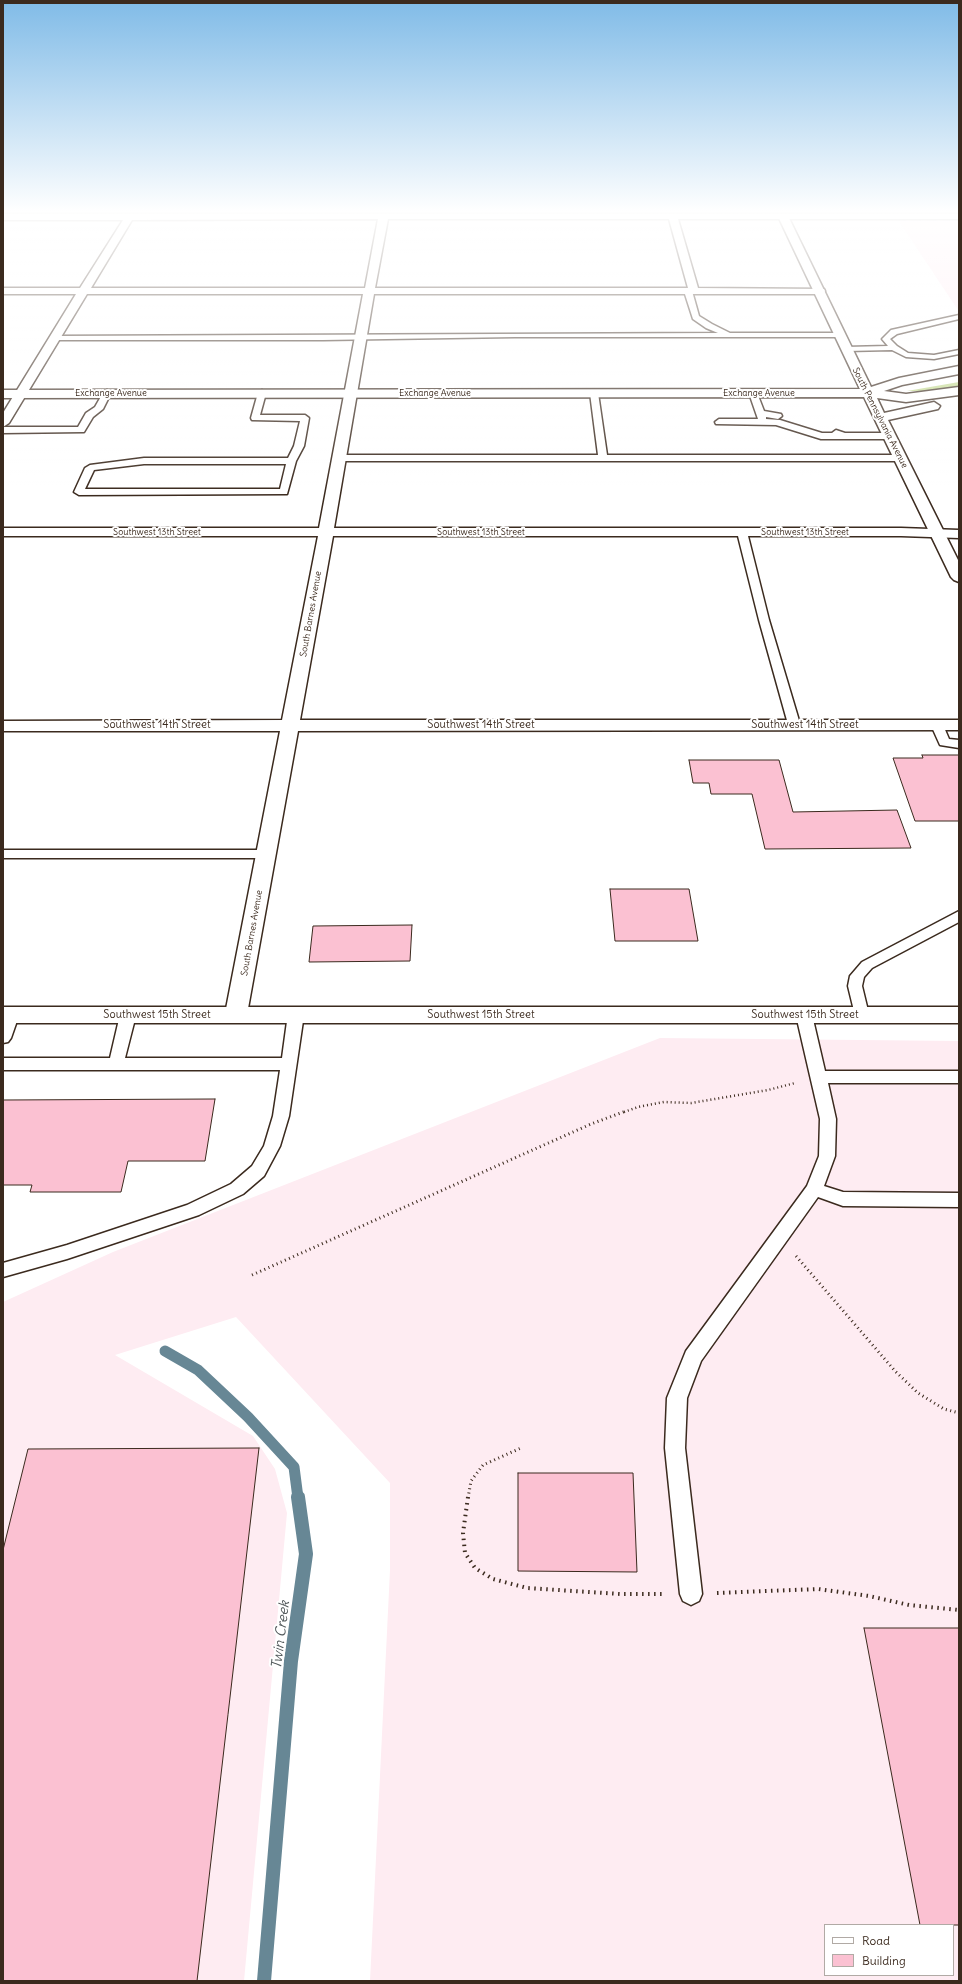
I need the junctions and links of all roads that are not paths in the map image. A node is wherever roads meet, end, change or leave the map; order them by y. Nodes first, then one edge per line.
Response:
1 (75, 307) edge
2 (367, 307) edge
3 (694, 307) edge
4 (827, 307) edge
5 (959, 317) edge
6 (943, 320) junction
7 (959, 327) edge
8 (840, 335) junction
9 (362, 336) junction
10 (731, 336) junction
11 (56, 338) junction
12 (894, 348) junction
13 (846, 349) junction
14 (959, 352) edge
15 (959, 370) edge
16 (959, 391) edge
17 (107, 393) junction
18 (262, 393) junction
19 (350, 393) junction
20 (594, 393) junction
21 (753, 393) junction
22 (868, 393) junction
23 (3, 394) edge
24 (21, 394) junction
25 (959, 398) edge
26 (786, 417) dead end
27 (761, 418) junction
28 (881, 418) junction
29 (719, 422) dead end
30 (3, 423) edge
31 (3, 430) edge
32 (890, 436) junction
33 (823, 439) junction
34 (338, 458) junction
35 (602, 458) junction
36 (901, 458) junction
37 (291, 461) junction
38 (3, 532) edge
39 (326, 532) junction
40 (742, 532) junction
41 (938, 534) junction
42 (959, 534) edge
43 (959, 577) edge
44 (794, 724) junction
45 (290, 725) junction
46 (937, 725) junction
47 (959, 725) edge
48 (3, 726) edge
49 (959, 744) edge
50 (3, 854) edge
51 (266, 854) junction
52 (959, 916) edge
53 (236, 1014) junction
54 (296, 1014) junction
55 (7, 1015) edge
56 (128, 1015) junction
57 (804, 1015) junction
58 (861, 1015) junction
59 (959, 1015) edge
60 (3, 1038) edge
61 (3, 1064) edge
62 (116, 1064) junction
63 (289, 1064) junction
64 (819, 1077) junction
65 (959, 1077) edge
66 (814, 1189) junction
67 (959, 1200) edge
68 (3, 1270) edge
69 (691, 1594) road end

1 - 11 street
2 - 9 street, South Barnes Avenue
3 - 10 lane
4 - 8 street, South Pennsylvania Avenue
5 - 6 lane
6 - 7 lane
6 - 12 lane
8 - 10 lane
8 - 13 street, South Pennsylvania Avenue
9 - 10 lane
9 - 11 lane
9 - 19 street, South Barnes Avenue
11 - 24 street
12 - 13 lane
12 - 14 lane
13 - 22 street, South Pennsylvania Avenue
15 - 22 street, Exchange Avenue
16 - 22 street, Exchange Avenue
17 - 18 street, Exchange Avenue
17 - 24 street, Exchange Avenue
17 - 31 lane
18 - 19 street, Exchange Avenue
18 - 37 lane
19 - 20 street, Exchange Avenue
19 - 34 street, South Barnes Avenue
20 - 21 street, Exchange Avenue
20 - 35 lane
21 - 22 street, Exchange Avenue
21 - 27 lane
22 - 28 street, South Pennsylvania Avenue
23 - 24 street, Exchange Avenue
24 - 30 street
25 - 28 street
26 - 27 lane
27 - 29 lane
27 - 33 lane
28 - 32 street, South Pennsylvania Avenue
32 - 33 lane
32 - 36 street, South Pennsylvania Avenue
33 - 35 lane
33 - 36 lane
34 - 35 lane
34 - 39 street, South Barnes Avenue
36 - 41 street, South Pennsylvania Avenue
37 - 37 lane
38 - 39 street, Southwest 13th Street
39 - 40 street, Southwest 13th Street
39 - 45 street, South Barnes Avenue
40 - 41 street, Southwest 13th Street
40 - 44 lane
41 - 42 street, Southwest 13th Street
41 - 43 street, South Pennsylvania Avenue
44 - 45 street, Southwest 14th Street
44 - 46 street, Southwest 14th Street
45 - 48 street, Southwest 14th Street
45 - 51 street, South Barnes Avenue
46 - 47 street, Southwest 14th Street
46 - 49 lane
50 - 51 lane
51 - 53 street, South Barnes Avenue
52 - 58 lane
53 - 54 street, Southwest 15th Street
53 - 56 street, Southwest 15th Street
54 - 57 street, Southwest 15th Street
54 - 63 lane
55 - 56 street, Southwest 15th Street
55 - 60 lane
56 - 62 lane
57 - 58 street, Southwest 15th Street
57 - 64 lane
58 - 59 street, Southwest 15th Street
61 - 62 lane
62 - 63 lane
63 - 68 lane
64 - 65 lane
64 - 66 lane
66 - 67 lane
66 - 69 lane

